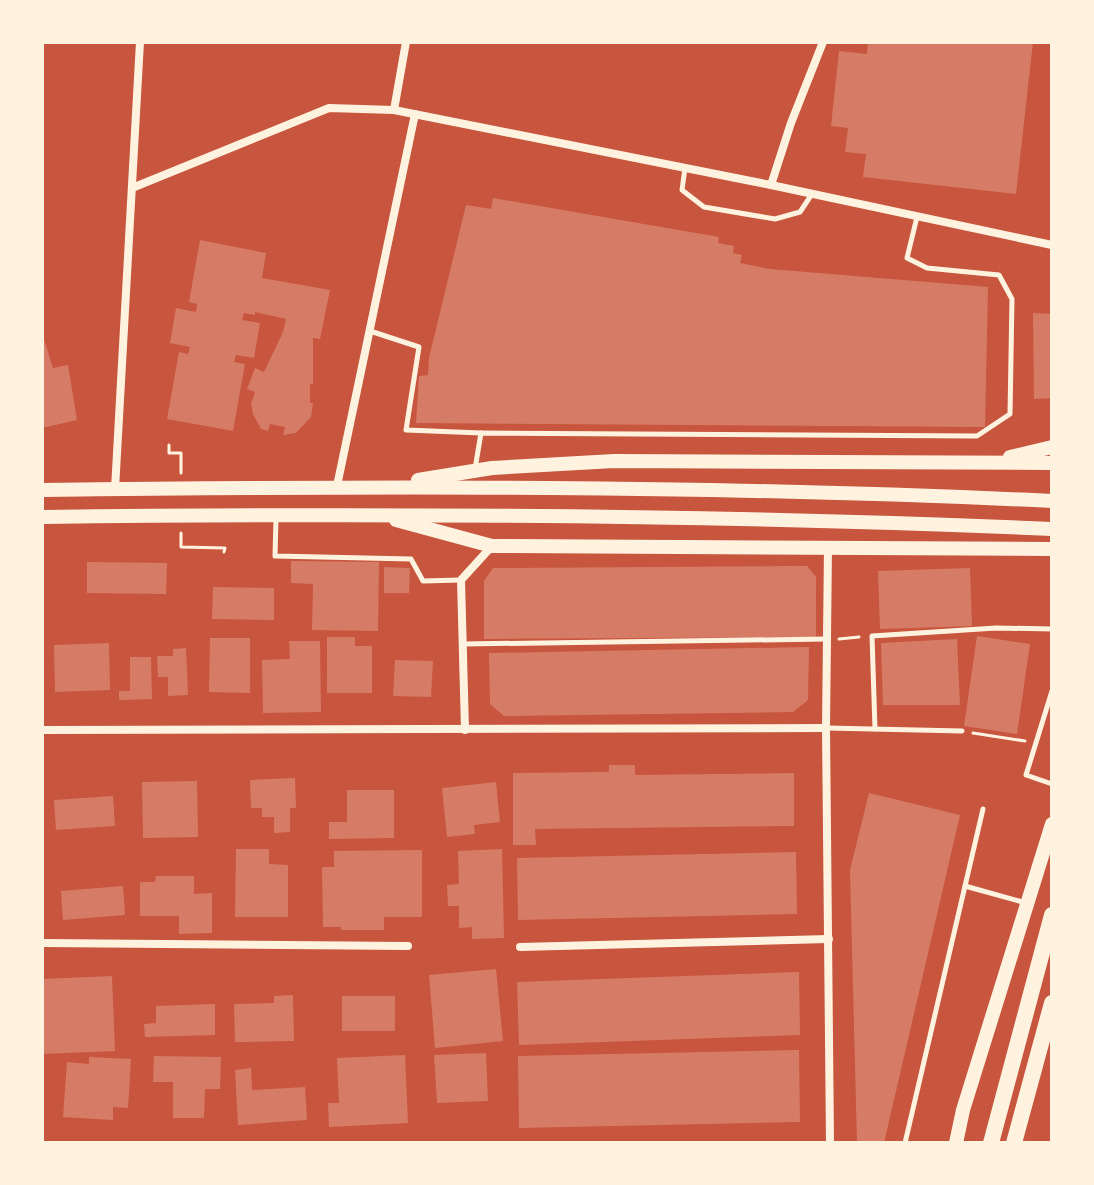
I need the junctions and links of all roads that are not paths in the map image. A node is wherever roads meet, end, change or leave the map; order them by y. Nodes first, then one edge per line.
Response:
1 (140, 42) edge
2 (406, 42) edge
3 (823, 42) edge
4 (394, 110) junction
5 (415, 114) junction
6 (685, 168) junction
7 (771, 185) junction
8 (132, 188) junction
9 (812, 194) junction
10 (917, 217) junction
11 (1052, 245) edge
12 (369, 331) junction
13 (481, 433) junction
14 (1052, 447) edge
15 (990, 462) junction
16 (1052, 463) edge
17 (475, 470) junction
18 (337, 486) junction
19 (384, 486) junction
20 (115, 489) junction
21 (42, 490) edge
22 (1052, 501) edge
23 (276, 515) junction
24 (377, 515) junction
25 (42, 517) edge
26 (1052, 529) edge
27 (492, 546) junction
28 (828, 547) junction
29 (1051, 550) edge
30 (461, 580) junction
31 (1052, 629) edge
32 (827, 639) junction
33 (463, 644) junction
34 (1052, 691) edge
35 (826, 728) junction
36 (875, 729) junction
37 (42, 730) edge
38 (465, 730) junction
39 (962, 731) road end
40 (1052, 784) edge
41 (983, 809) dead end
42 (1052, 824) edge
43 (965, 886) junction
44 (1027, 903) junction
45 (1052, 915) edge
46 (829, 939) junction
47 (42, 943) edge
48 (408, 946) dead end
49 (520, 947) dead end
50 (1052, 1003) edge
51 (830, 1143) edge
52 (905, 1143) edge
53 (956, 1143) edge
54 (991, 1143) edge
55 (1014, 1143) edge

1 - 8 street
2 - 4 street
3 - 7 street
4 - 5 street
4 - 8 street
5 - 6 street
5 - 12 street
6 - 7 street
6 - 9 lane
7 - 9 street
8 - 20 street
9 - 10 street
10 - 11 street
10 - 13 lane
12 - 13 lane
12 - 18 street
13 - 17 lane
14 - 15 main road
15 - 16 main road
15 - 17 main road
17 - 19 main road
18 - 19 main road
18 - 20 main road
19 - 22 main road
20 - 21 main road
23 - 24 main road
23 - 25 main road
23 - 30 lane
24 - 26 main road
24 - 27 main road
27 - 28 main road
27 - 30 street
28 - 29 main road
28 - 32 street
30 - 33 street
31 - 36 lane
32 - 33 lane
32 - 35 street
33 - 38 street
34 - 40 lane
35 - 36 lane
35 - 38 street
35 - 46 street
36 - 39 lane
37 - 38 street
41 - 43 lane
42 - 44 main road
43 - 44 lane
43 - 52 lane
44 - 53 main road
45 - 54 highway
46 - 49 street
46 - 51 street
47 - 48 street
50 - 55 highway

